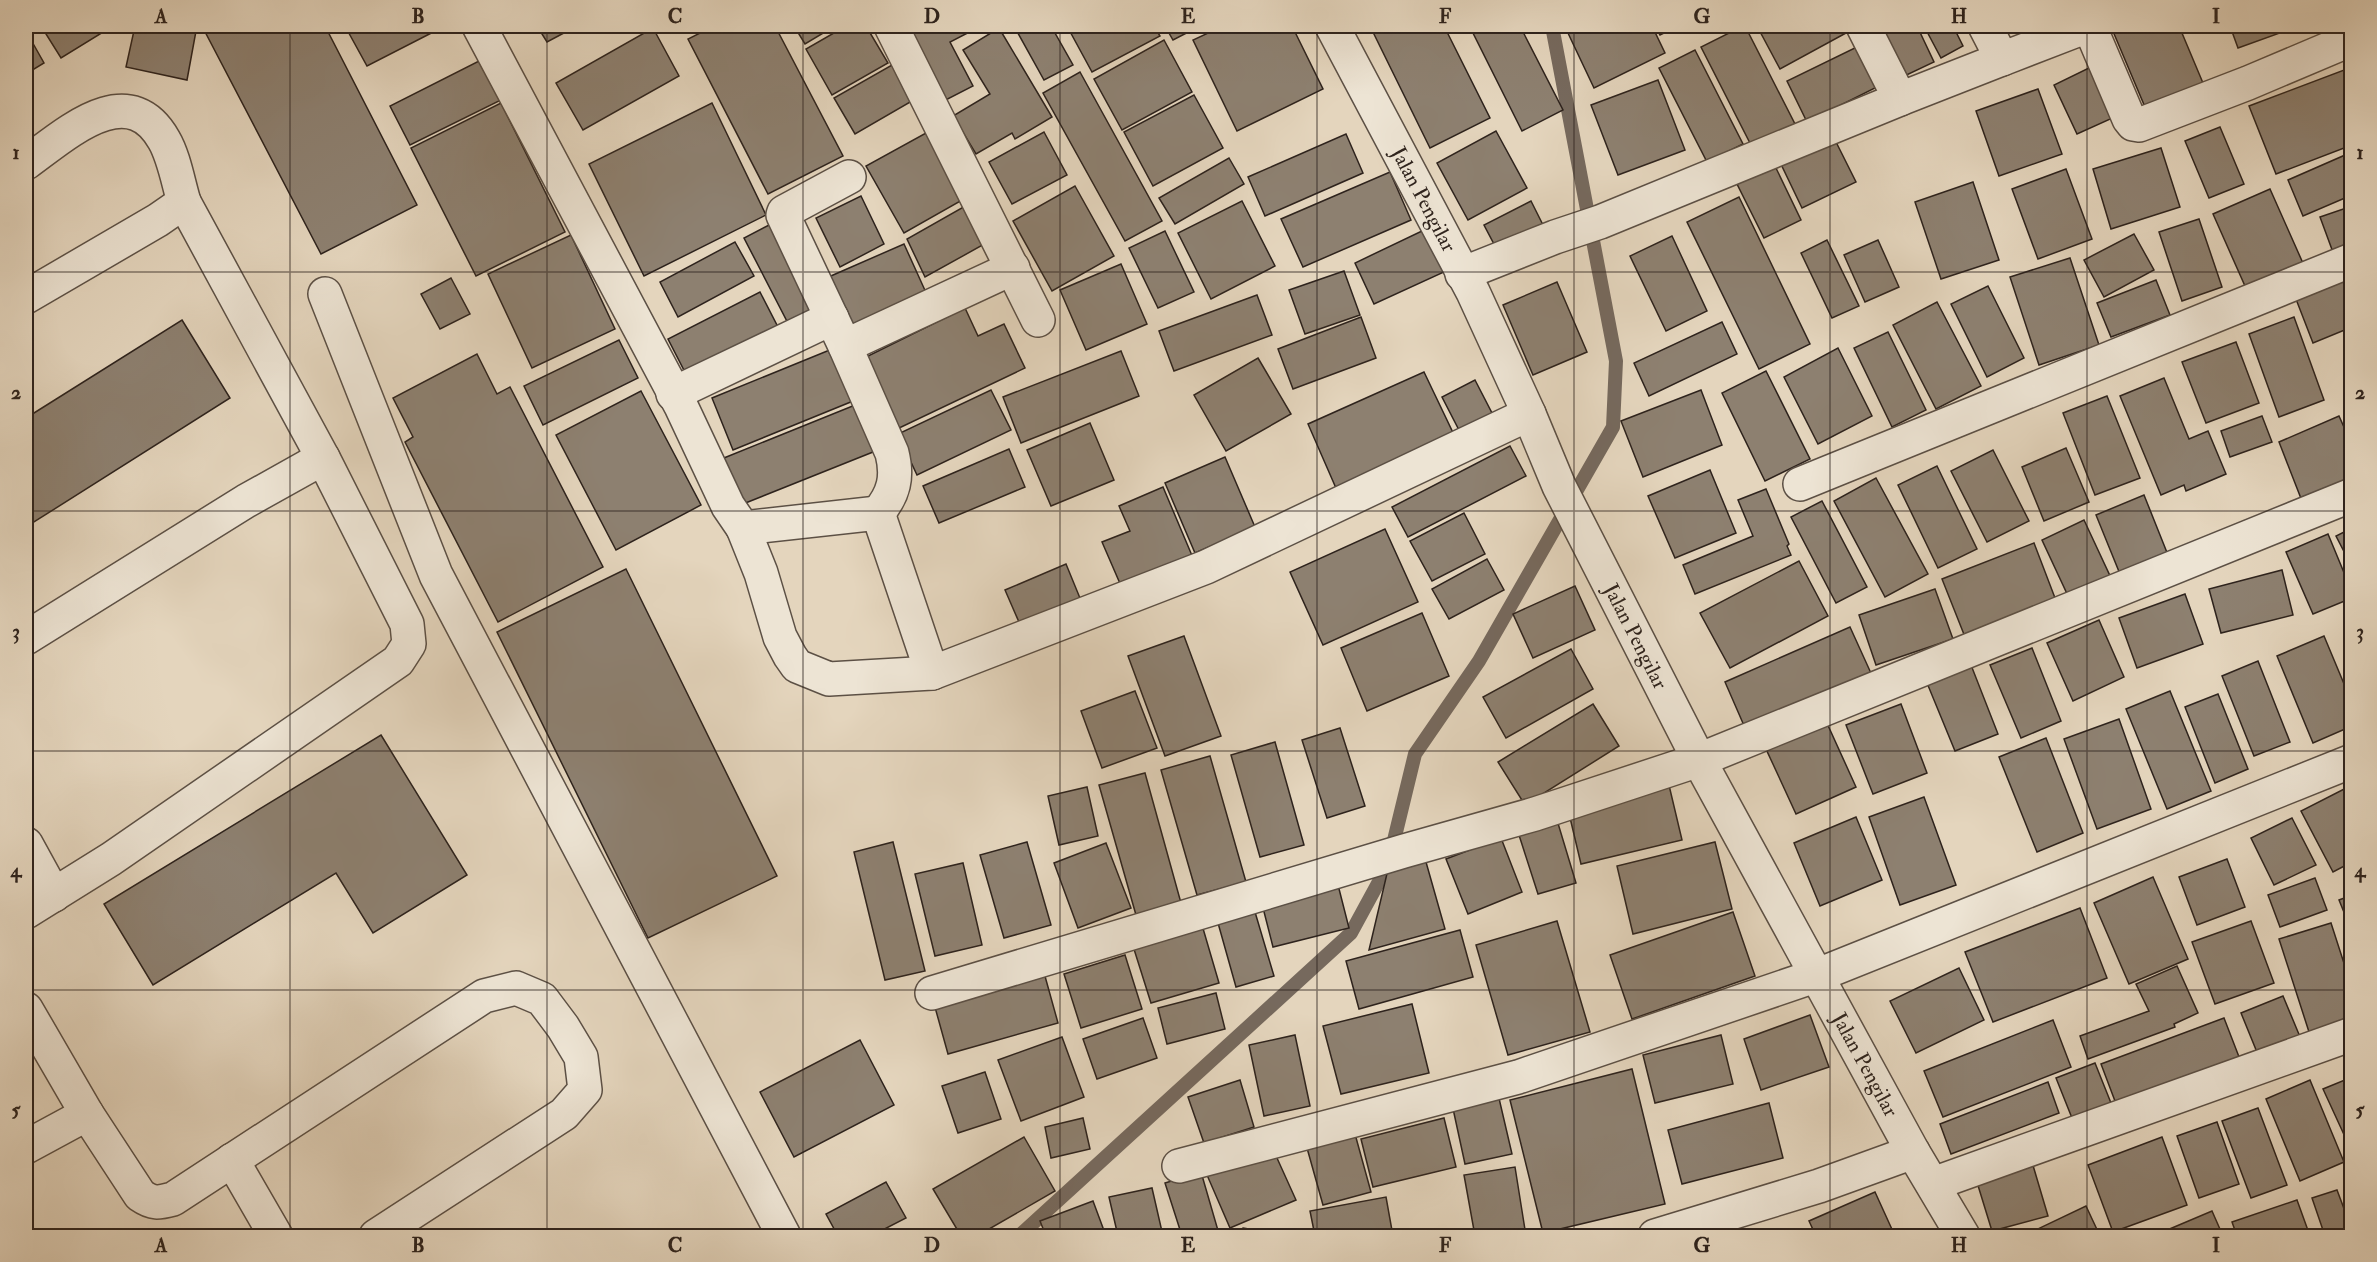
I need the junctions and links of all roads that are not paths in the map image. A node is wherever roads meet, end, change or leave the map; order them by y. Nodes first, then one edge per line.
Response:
1 (479, 26) edge
2 (891, 26) edge
3 (1332, 26) edge
4 (1863, 26) edge
5 (1985, 26) edge
6 (2352, 39) edge
7 (2002, 59) junction
8 (1900, 99) junction
9 (26, 163) edge
10 (849, 177) dead end
11 (184, 202) junction
12 (2352, 260) edge
13 (1012, 268) junction
14 (1462, 274) junction
15 (325, 294) dead end
16 (26, 297) edge
17 (1038, 320) dead end
18 (838, 332) junction
19 (674, 394) junction
20 (1529, 414) junction
21 (323, 458) junction
22 (1800, 484) dead end
23 (2352, 495) edge
24 (878, 513) junction
25 (743, 528) junction
26 (26, 639) edge
27 (932, 673) junction
28 (1699, 760) junction
29 (2352, 761) edge
30 (26, 844) edge
31 (54, 895) junction
32 (26, 912) edge
33 (1818, 975) junction
34 (932, 993) dead end
35 (26, 1009) edge
36 (2352, 1034) edge
37 (87, 1114) junction
38 (26, 1147) edge
39 (1913, 1152) junction
40 (232, 1160) junction
41 (1179, 1166) dead end
42 (1933, 1184) junction
43 (276, 1236) edge
44 (376, 1236) edge
45 (784, 1236) edge
46 (1655, 1236) edge
47 (1962, 1236) edge

1 - 19 street
2 - 13 street
3 - 14 street, Jalan Pengilar
4 - 8 street
5 - 7 street
6 - 7 street
7 - 8 street
8 - 14 street
9 - 11 street
10 - 18 street
11 - 16 street
11 - 21 street
12 - 22 street
13 - 17 street
13 - 18 street
14 - 20 street, Jalan Pengilar
15 - 45 street
18 - 19 street
18 - 24 street
19 - 25 street
20 - 27 street
20 - 28 street, Jalan Pengilar
21 - 26 street
21 - 31 street
23 - 28 street
24 - 25 street
24 - 27 street
25 - 27 street
28 - 33 street, Jalan Pengilar
28 - 34 street
29 - 33 street
30 - 31 street
31 - 32 street
33 - 39 street, Jalan Pengilar
33 - 41 street
35 - 37 street
36 - 42 street
37 - 38 street
37 - 40 street
39 - 42 street, Jalan Pengilar
39 - 46 street
40 - 43 street
40 - 44 street
42 - 47 street, Jalan Pengilar

